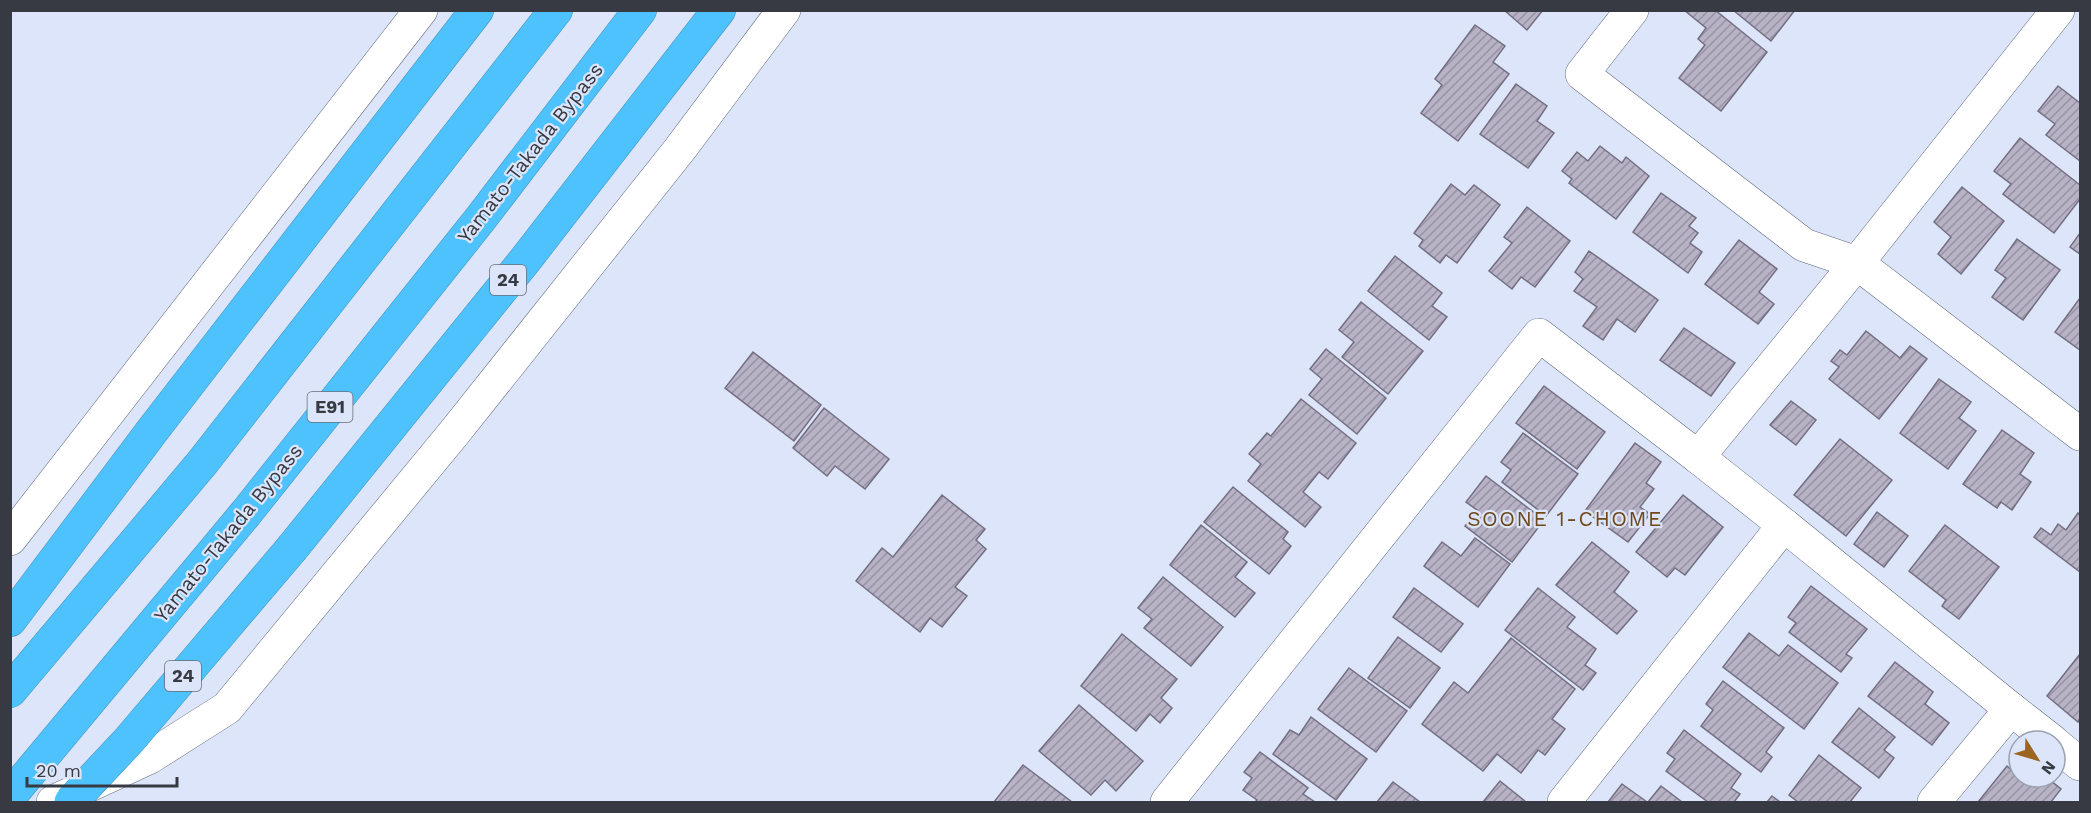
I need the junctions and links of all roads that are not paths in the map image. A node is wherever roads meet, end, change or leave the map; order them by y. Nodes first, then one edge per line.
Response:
1 (421, 10) edge
2 (477, 10) edge
3 (556, 10) edge
4 (640, 10) edge
5 (719, 10) edge
6 (784, 10) edge
7 (1632, 10) edge
8 (2058, 10) edge
9 (1857, 263) junction
10 (2080, 434) edge
11 (1698, 457) junction
12 (1784, 525) junction
13 (10, 538) edge
14 (10, 620) edge
15 (10, 691) edge
16 (2011, 709) junction
17 (2036, 729) edge
18 (2067, 753) edge
19 (2080, 764) edge
20 (10, 796) edge
21 (53, 802) edge
22 (71, 802) edge
23 (1167, 802) edge
24 (1564, 802) edge
25 (1934, 802) edge

1 - 13 street
2 - 14 highway
3 - 15 highway
4 - 20 highway, Yamato-Takada Bypass / E91
5 - 22 highway, 24, bridge
6 - 21 street
7 - 9 street
8 - 9 street
9 - 10 street
9 - 11 street
11 - 12 street
11 - 23 street
12 - 16 street
12 - 24 street
16 - 17 street
16 - 25 street
18 - 19 street

